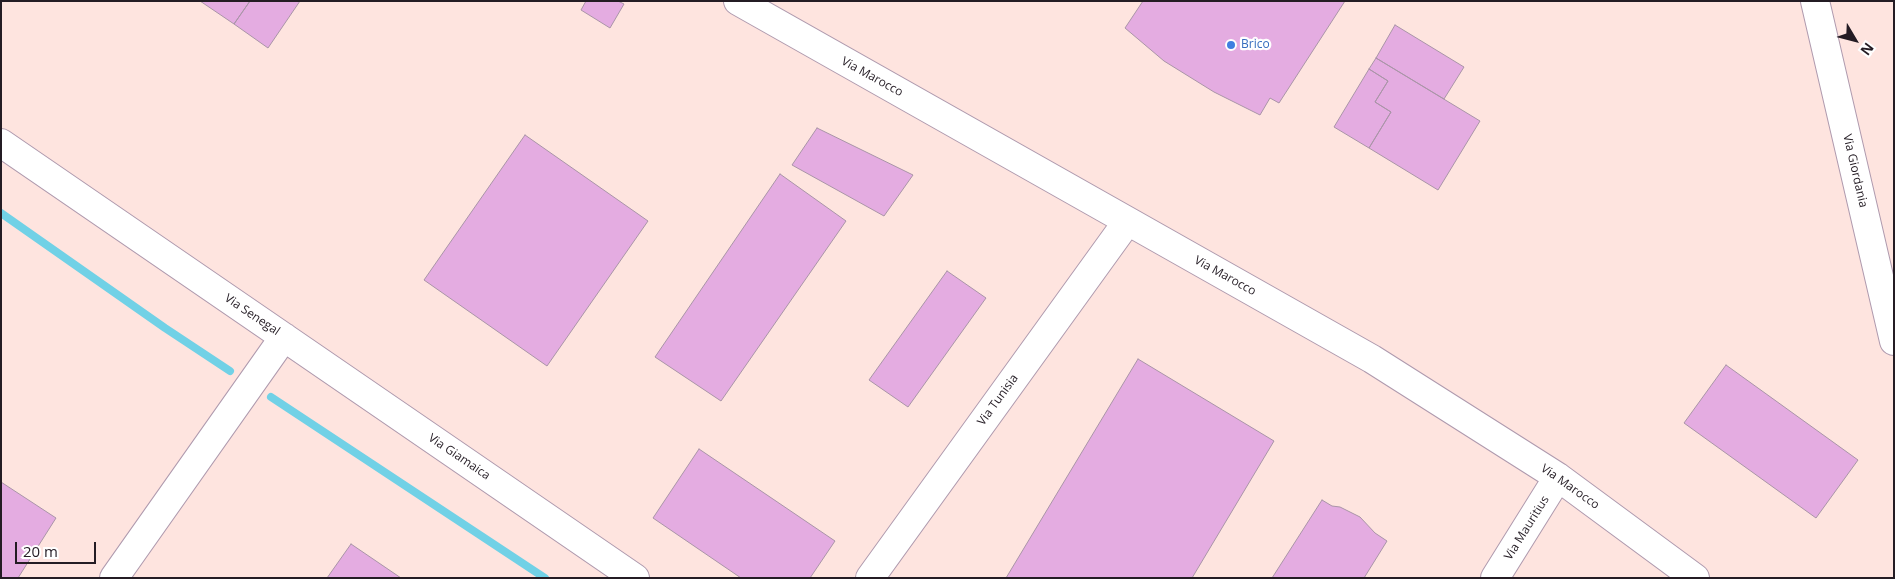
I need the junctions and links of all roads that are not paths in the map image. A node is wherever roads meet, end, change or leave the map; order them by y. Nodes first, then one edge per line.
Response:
1 (738, 1) edge
2 (1815, 1) edge
3 (1, 143) edge
4 (1127, 222) junction
5 (284, 337) junction
6 (1894, 341) edge
7 (1558, 477) junction
8 (114, 578) edge
9 (634, 578) edge
10 (870, 578) edge
11 (1495, 578) edge
12 (1695, 578) edge

1 - 4 street, Via Marocco
2 - 6 street, Via Giordania
3 - 5 street, Via Senegal
4 - 7 street, Via Marocco
4 - 10 street, Via Tunisia
5 - 8 street, Via Senegal
5 - 9 street, Via Giamaica
7 - 11 street, Via Mauritius
7 - 12 street, Via Marocco

